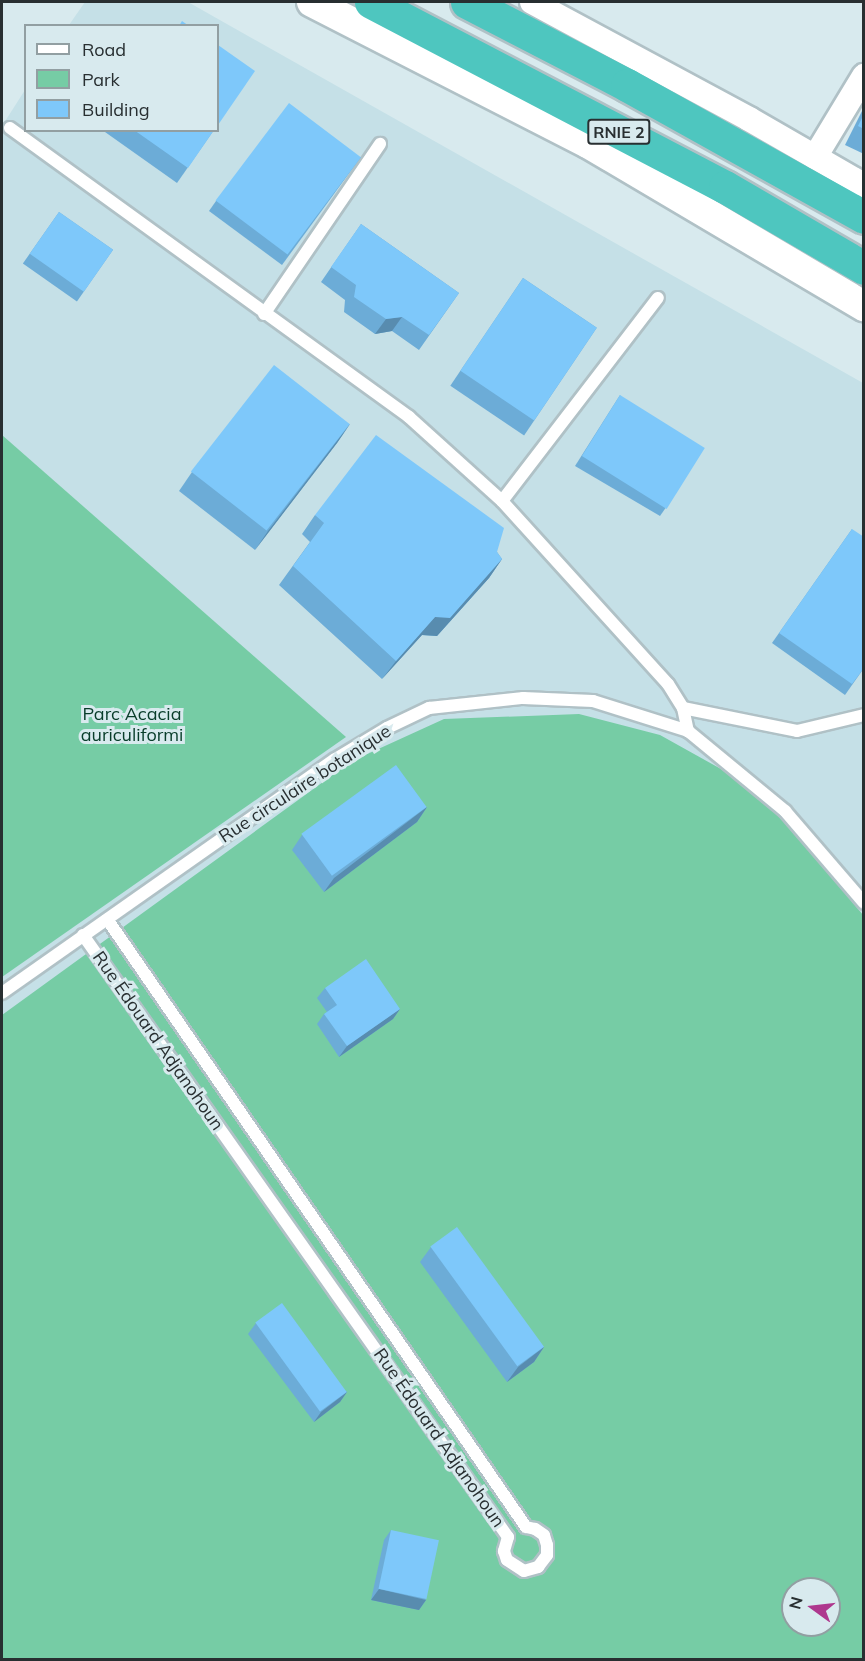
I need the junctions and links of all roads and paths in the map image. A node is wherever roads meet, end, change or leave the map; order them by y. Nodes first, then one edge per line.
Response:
1 (312, 2) edge
2 (371, 2) edge
3 (467, 2) edge
4 (532, 2) edge
5 (864, 76) edge
6 (10, 128) dead end
7 (380, 144) dead end
8 (815, 157) junction
9 (864, 185) edge
10 (864, 218) edge
11 (864, 268) edge
12 (658, 298) dead end
13 (864, 306) edge
14 (264, 314) junction
15 (502, 501) junction
16 (683, 708) junction
17 (864, 715) edge
18 (688, 731) junction
19 (864, 903) edge
20 (107, 919) junction
21 (83, 935) junction
22 (2, 993) edge

1 - 13 street
2 - 11 highway, RNIE 2 / RNIE 2
3 - 10 highway, RNIE 2 / RNIE 2
4 - 8 street
5 - 8 street
6 - 14 lane
7 - 14 lane
8 - 9 street
12 - 15 lane
14 - 15 lane
15 - 16 lane
16 - 17 lane
16 - 18 lane
18 - 19 lane, Rue circulaire botanique
18 - 20 lane, Rue circulaire botanique
20 - 21 lane, Rue circulaire botanique
20 - 21 lane, Rue Édouard Adjanohoun
21 - 22 lane, Rue circulaire botanique

